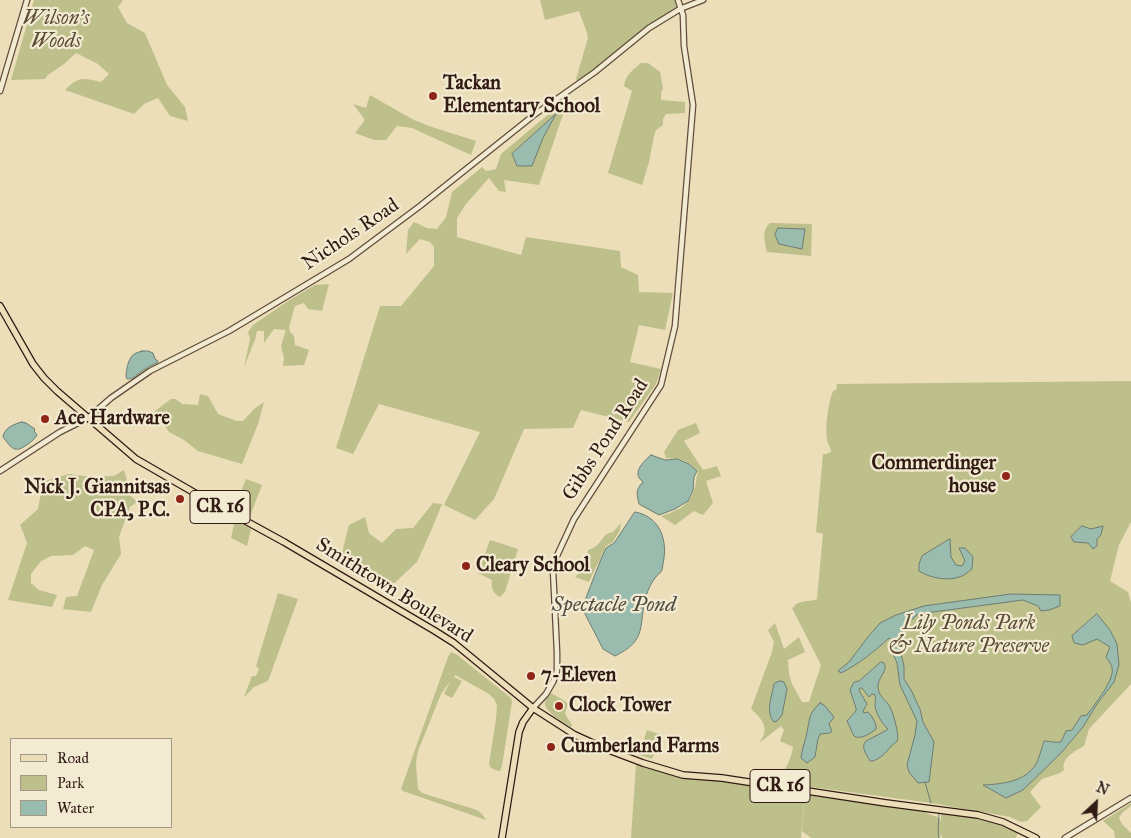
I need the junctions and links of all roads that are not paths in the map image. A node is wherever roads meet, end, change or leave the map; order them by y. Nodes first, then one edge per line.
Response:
1 (27, 0) edge
2 (678, 0) edge
3 (703, 0) edge
4 (680, 9) junction
5 (0, 91) edge
6 (0, 306) edge
7 (88, 418) junction
8 (0, 471) edge
9 (533, 708) junction
10 (1131, 798) edge
11 (502, 838) edge
12 (1036, 838) edge
13 (1065, 838) edge

1 - 5 street
2 - 4 street, Gibbs Pond Road
3 - 4 street, Nichols Road
4 - 7 street, Nichols Road
4 - 9 street, Gibbs Pond Road
6 - 7 main road, Smithtown Boulevard / CR 16
7 - 8 street, Nichols Road
7 - 9 main road, Smithtown Boulevard / CR 16
9 - 11 main road
9 - 12 main road, Smithtown Boulevard / CR 16
10 - 13 street

